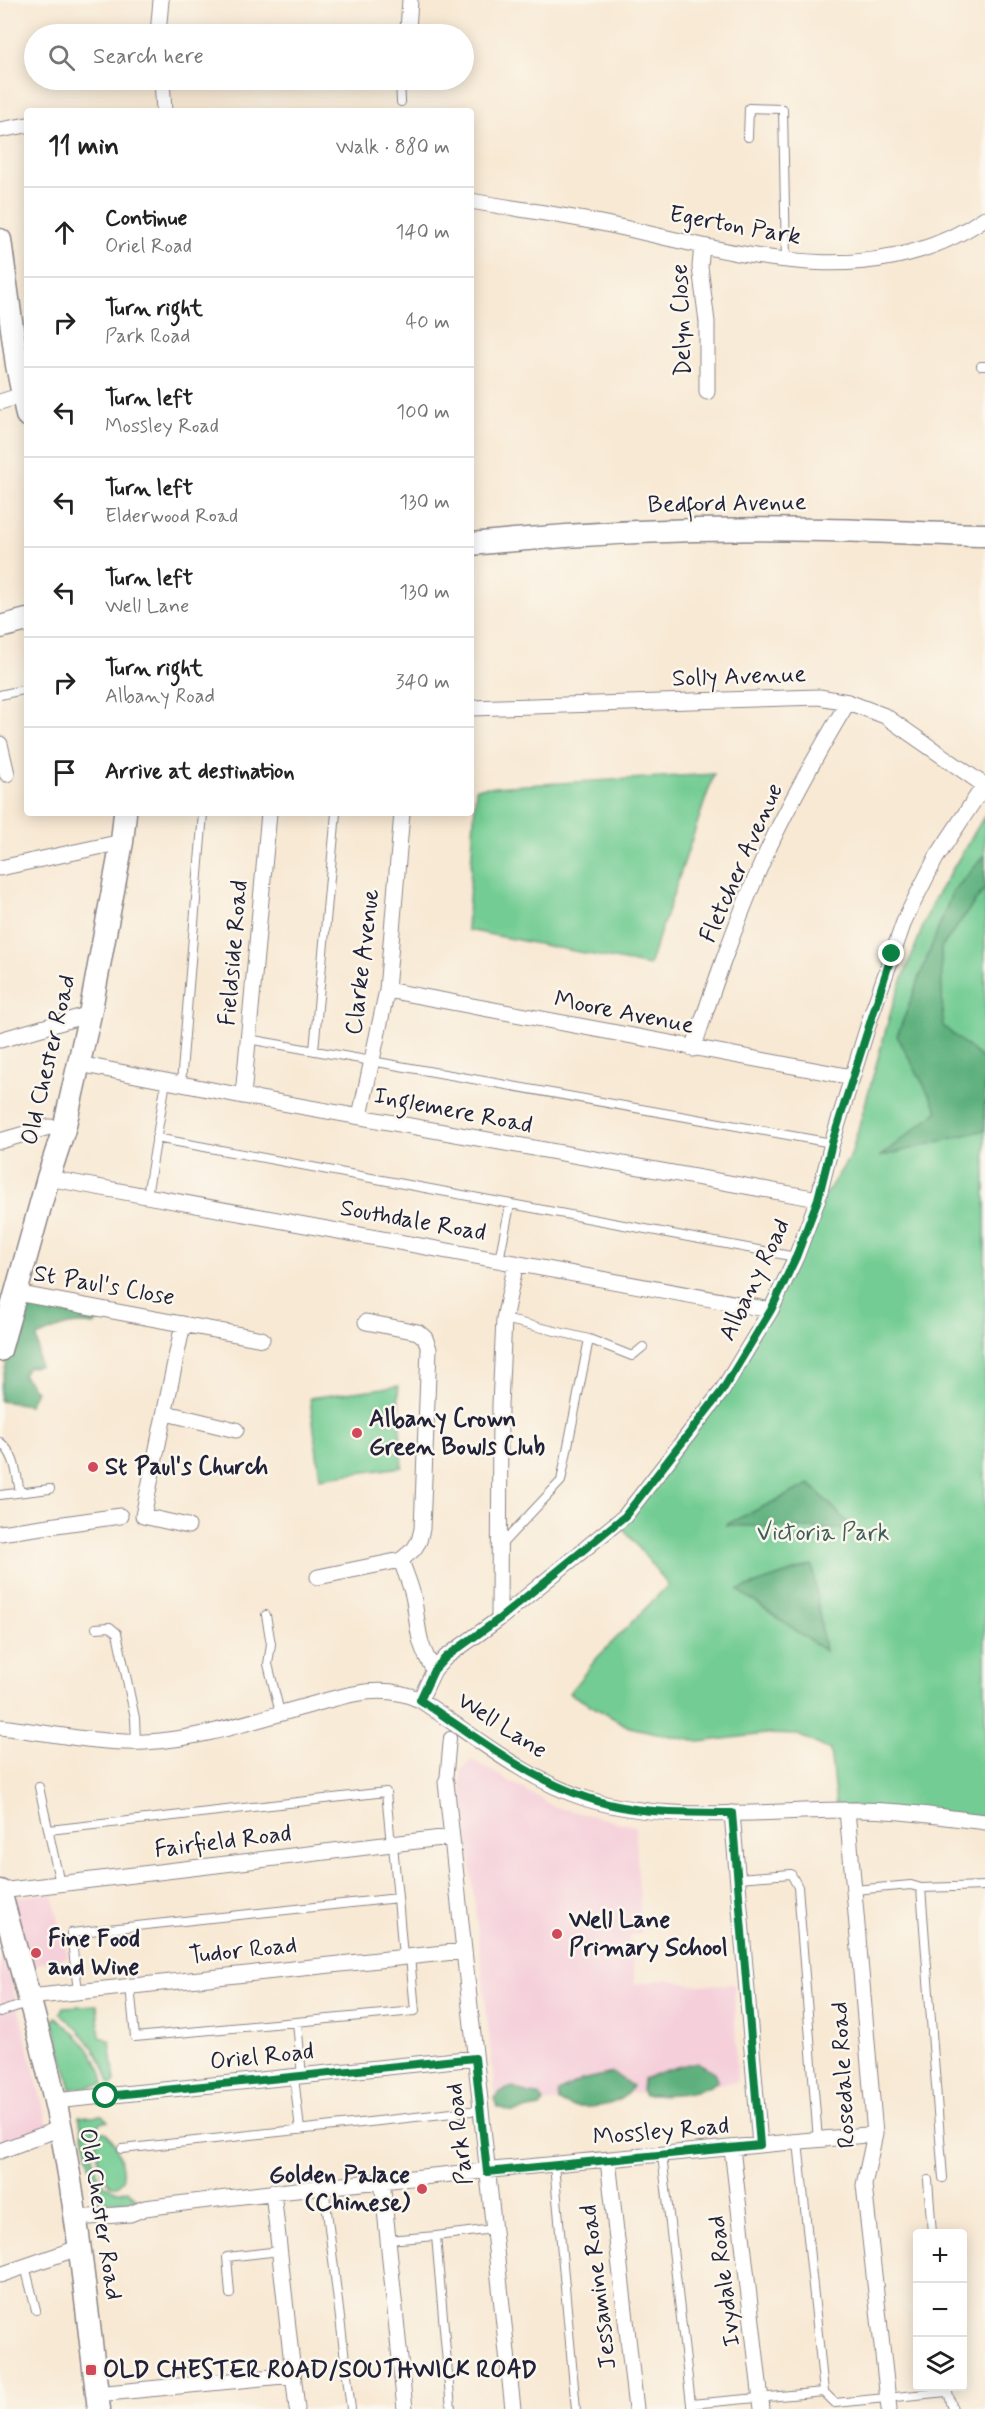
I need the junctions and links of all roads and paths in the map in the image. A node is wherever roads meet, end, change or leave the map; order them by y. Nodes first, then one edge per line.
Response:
1 (161, 0) edge
2 (410, 0) edge
3 (159, 24) edge
4 (408, 24) edge
5 (163, 90) edge
6 (400, 90) edge
7 (401, 102) dead end
8 (164, 108) edge
9 (24, 126) edge
10 (0, 130) edge
11 (748, 137) dead end
12 (474, 202) edge
13 (985, 218) edge
14 (0, 240) edge
15 (702, 246) junction
16 (786, 260) junction
17 (707, 392) dead end
18 (24, 398) edge
19 (0, 402) edge
20 (24, 405) edge
21 (985, 535) edge
22 (474, 544) edge
23 (24, 621) edge
24 (0, 627) edge
25 (24, 690) edge
26 (0, 695) edge
27 (848, 702) junction
28 (474, 708) edge
29 (0, 744) edge
30 (8, 774) dead end
31 (985, 785) edge
32 (125, 816) edge
33 (203, 816) edge
34 (269, 816) edge
35 (336, 816) edge
36 (402, 816) edge
37 (122, 842) junction
38 (0, 868) edge
39 (387, 990) junction
40 (90, 1014) junction
41 (0, 1040) edge
42 (248, 1040) junction
43 (693, 1049) junction
44 (314, 1050) junction
45 (372, 1060) junction
46 (80, 1064) junction
47 (852, 1077) junction
48 (174, 1083) junction
49 (243, 1096) junction
50 (360, 1116) junction
51 (64, 1129) junction
52 (156, 1138) junction
53 (0, 1141) edge
54 (832, 1143) junction
55 (48, 1178) junction
56 (147, 1196) junction
57 (818, 1199) junction
58 (510, 1205) junction
59 (796, 1257) junction
60 (499, 1260) junction
61 (516, 1263) junction
62 (16, 1293) junction
63 (771, 1310) junction
64 (504, 1319) junction
65 (366, 1322) dead end
66 (183, 1324) junction
67 (262, 1339) dead end
68 (589, 1339) junction
69 (643, 1347) dead end
70 (0, 1350) edge
71 (166, 1413) junction
72 (236, 1430) dead end
73 (0, 1442) edge
74 (50, 1489) dead end
75 (20, 1492) junction
76 (0, 1495) edge
77 (120, 1516) dead end
78 (188, 1526) dead end
79 (0, 1533) edge
80 (498, 1548) junction
81 (401, 1560) junction
82 (318, 1577) dead end
83 (266, 1615) dead end
84 (499, 1619) junction
85 (96, 1628) dead end
86 (434, 1670) junction
87 (420, 1700) junction
88 (280, 1713) junction
89 (0, 1727) edge
90 (450, 1738) dead end
91 (136, 1742) junction
92 (446, 1782) joint
93 (39, 1787) dead end
94 (848, 1810) junction
95 (732, 1813) junction
96 (985, 1822) edge
97 (49, 1830) junction
98 (450, 1837) junction
99 (392, 1845) junction
100 (738, 1878) junction
101 (60, 1884) junction
102 (985, 1886) edge
103 (921, 1888) junction
104 (854, 1890) junction
105 (0, 1891) edge
106 (398, 1898) junction
107 (463, 1951) junction
108 (406, 1956) junction
109 (130, 1986) junction
110 (78, 1991) junction
111 (29, 2000) junction
112 (0, 2012) edge
113 (297, 2022) junction
114 (475, 2058) junction
115 (298, 2077) junction
116 (55, 2101) junction
117 (480, 2110) junction
118 (61, 2128) junction
119 (300, 2130) junction
120 (875, 2134) junction
121 (818, 2140) junction
122 (798, 2142) junction
123 (760, 2145) junction
124 (732, 2148) junction
125 (122, 2149) dead end
126 (0, 2151) edge
127 (662, 2155) junction
128 (608, 2160) junction
129 (554, 2165) junction
130 (487, 2172) junction
131 (943, 2178) dead end
132 (382, 2180) junction
133 (928, 2180) dead end
134 (324, 2186) junction
135 (273, 2192) junction
136 (76, 2218) junction
137 (493, 2229) junction
138 (932, 2229) edge
139 (436, 2236) junction
140 (388, 2240) junction
141 (81, 2247) junction
142 (280, 2251) junction
143 (25, 2266) junction
144 (0, 2275) edge
145 (230, 2294) dead end
146 (36, 2310) dead end
147 (293, 2375) junction
148 (938, 2391) edge
149 (947, 2391) edge
150 (824, 2392) junction
151 (98, 2401) edge
152 (888, 2403) edge
153 (762, 2404) edge
154 (691, 2406) edge
155 (297, 2409) edge
156 (351, 2409) edge
157 (405, 2409) edge
158 (452, 2409) edge
159 (513, 2409) edge
160 (576, 2409) edge
161 (636, 2409) edge
162 (953, 2409) edge

1 - 3 street
2 - 4 street
5 - 8 street
6 - 7 lane
9 - 10 street
11 - 16 lane
12 - 15 street, Egerton Park
13 - 16 street, Egerton Park
14 - 18 main road
15 - 16 street, Egerton Park
15 - 17 street, Delyn Close
19 - 20 street
21 - 22 main road, Bedford Avenue
23 - 24 main road
25 - 26 lane
27 - 28 street, Solly Avenue
27 - 31 street, Solly Avenue
27 - 43 street, Fletcher Avenue
29 - 30 street
31 - 47 street, Albany Road
32 - 37 main road, Old Chester Road
33 - 48 lane
34 - 42 street, Fieldside Road
35 - 44 lane
36 - 39 street, Clarke Avenue
37 - 38 street
37 - 40 main road, Old Chester Road
39 - 43 street, Moore Avenue
39 - 45 street, Clarke Avenue
40 - 41 street
40 - 46 main road, Old Chester Road
42 - 44 lane
42 - 49 street, Fieldside Road
43 - 47 street, Moore Avenue
44 - 45 lane
45 - 50 street, Clarke Avenue
45 - 54 lane
46 - 48 street, Inglemere Road
46 - 51 main road, Old Chester Road
47 - 54 street, Albany Road
48 - 49 street, Inglemere Road
48 - 52 lane
49 - 50 street, Inglemere Road
50 - 57 street, Inglemere Road
51 - 53 street
51 - 55 main road, Old Chester Road
52 - 56 lane
52 - 58 lane
54 - 57 street, Albany Road
55 - 56 street, Southdale Road
55 - 62 main road, Old Chester Road
56 - 60 street, Southdale Road
57 - 59 street, Albany Road
58 - 59 lane
58 - 60 lane
59 - 63 street, Albany Road
60 - 61 street, Southdale Road
61 - 63 street, Southdale Road
61 - 64 street
62 - 66 street, St Paul's Close
62 - 70 main road, Old Chester Road
63 - 84 street, Albany Road
64 - 68 lane
64 - 80 street
65 - 81 street
66 - 67 street, St Paul's Close
66 - 71 street, St Paul's Close
68 - 69 lane
68 - 80 lane
71 - 72 street
71 - 78 street, St Paul's Close
73 - 75 lane
74 - 75 lane
75 - 76 lane
77 - 79 street
80 - 84 street
81 - 82 street
81 - 86 street
83 - 88 lane
84 - 86 street, Albany Road
85 - 91 lane
86 - 87 street, Albany Road
87 - 88 street, Well Lane
87 - 95 street, Well Lane
88 - 91 street, Well Lane
89 - 91 street, Well Lane
90 - 92 street
92 - 98 street, Park Road
93 - 97 lane
94 - 95 street, Well Lane
94 - 96 street, Well Lane
94 - 104 street, Rosedale Road
95 - 100 street
97 - 99 lane
97 - 101 lane
98 - 99 street, Fairfield Road
98 - 107 street, Park Road
99 - 101 street, Fairfield Road
99 - 106 lane
100 - 121 lane
100 - 123 street
101 - 105 street, Fairfield Road
102 - 103 lane
103 - 104 lane
103 - 131 lane
104 - 120 street, Rosedale Road
105 - 111 main road, Old Chester Road
106 - 108 lane
106 - 110 lane
107 - 108 street, Tudor Road
107 - 114 street, Park Road
108 - 109 street, Tudor Road
108 - 113 lane
109 - 110 street, Tudor Road
109 - 113 lane
110 - 111 street, Tudor Road
111 - 112 lane
111 - 116 main road, Old Chester Road
113 - 115 lane
114 - 115 street, Oriel Road
114 - 117 street, Park Road
115 - 116 street, Oriel Road
115 - 119 lane
116 - 118 main road, Old Chester Road
117 - 119 lane
117 - 130 street, Park Road
118 - 126 street
118 - 136 main road, Old Chester Road
119 - 125 lane
120 - 121 street, Mossley Road
120 - 152 street, Rosedale Road
121 - 122 street, Mossley Road
122 - 123 street, Mossley Road
122 - 150 lane
123 - 124 street, Mossley Road
124 - 127 street, Mossley Road
124 - 153 street, Ivydale Road
127 - 128 street, Mossley Road
127 - 154 lane
128 - 129 street, Mossley Road
128 - 161 street, Jessamine Road
129 - 130 street, Mossley Road
129 - 160 lane
130 - 132 street, Mossley Road
130 - 137 street, Park Road
132 - 134 street, Mossley Road
132 - 140 street
133 - 138 lane
134 - 135 street, Mossley Road
134 - 156 lane
135 - 136 street, Mossley Road
135 - 142 street
136 - 141 main road, Old Chester Road
137 - 139 lane
137 - 159 street, Park Road
139 - 140 lane
139 - 158 lane
140 - 157 street
141 - 143 street
141 - 151 main road, Old Chester Road
142 - 145 lane
142 - 147 street
143 - 144 street
143 - 146 lane
147 - 151 street
147 - 155 street
148 - 152 lane
149 - 162 lane
150 - 152 lane
150 - 153 lane
153 - 154 lane

